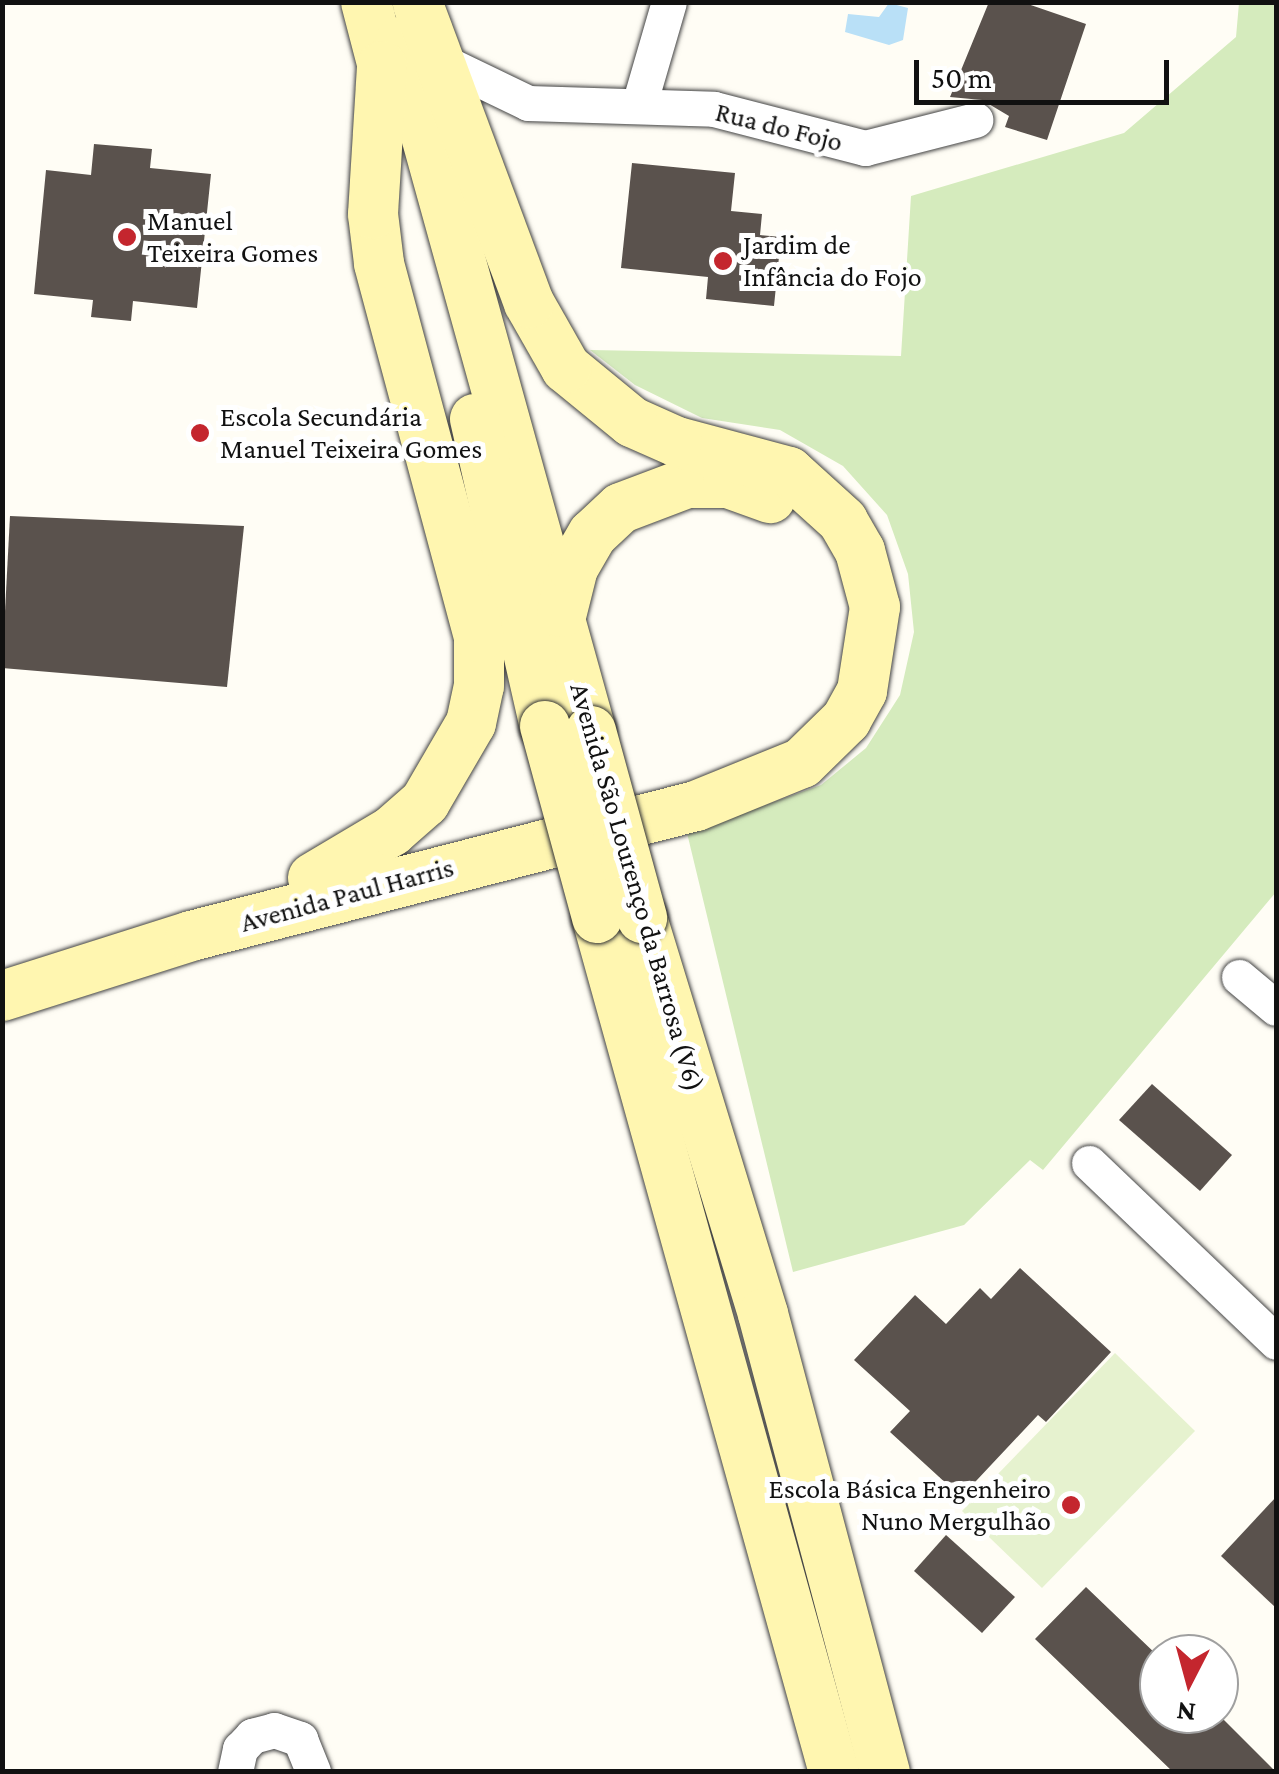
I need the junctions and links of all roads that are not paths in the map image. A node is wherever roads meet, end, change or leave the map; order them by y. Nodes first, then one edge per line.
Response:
1 (366, 2) edge
2 (392, 2) edge
3 (417, 2) edge
4 (669, 2) edge
5 (438, 60) junction
6 (382, 66) junction
7 (639, 105) junction
8 (975, 120) dead end
9 (562, 612) junction
10 (568, 729) junction
11 (313, 878) junction
12 (620, 918) junction
13 (2, 974) edge
14 (1239, 977) dead end
15 (2, 996) edge
16 (1276, 1008) edge
17 (1089, 1163) dead end
18 (1276, 1342) edge
19 (235, 1772) edge
20 (313, 1772) edge
21 (834, 1772) edge
22 (885, 1772) edge

1 - 6 main road, Avenida São Lourenço da Barrosa (V6)
2 - 9 main road, Avenida São Lourenço da Barrosa (V6)
3 - 5 main road, Avenida Paul Harris
4 - 7 street
5 - 7 street, Rua do Fojo
5 - 15 main road, Avenida Paul Harris
6 - 10 main road, Avenida São Lourenço da Barrosa (V6)
6 - 11 main road
7 - 8 street, Rua do Fojo
9 - 10 main road, Avenida São Lourenço da Barrosa (V6)
9 - 11 main road
10 - 12 main road, Avenida São Lourenço da Barrosa (V6), bridge
11 - 13 main road, Avenida Paul Harris
12 - 21 main road, Avenida São Lourenço da Barrosa (V6)
12 - 22 main road, Avenida São Lourenço da Barrosa (V6)
14 - 16 street
17 - 18 street
19 - 20 street

